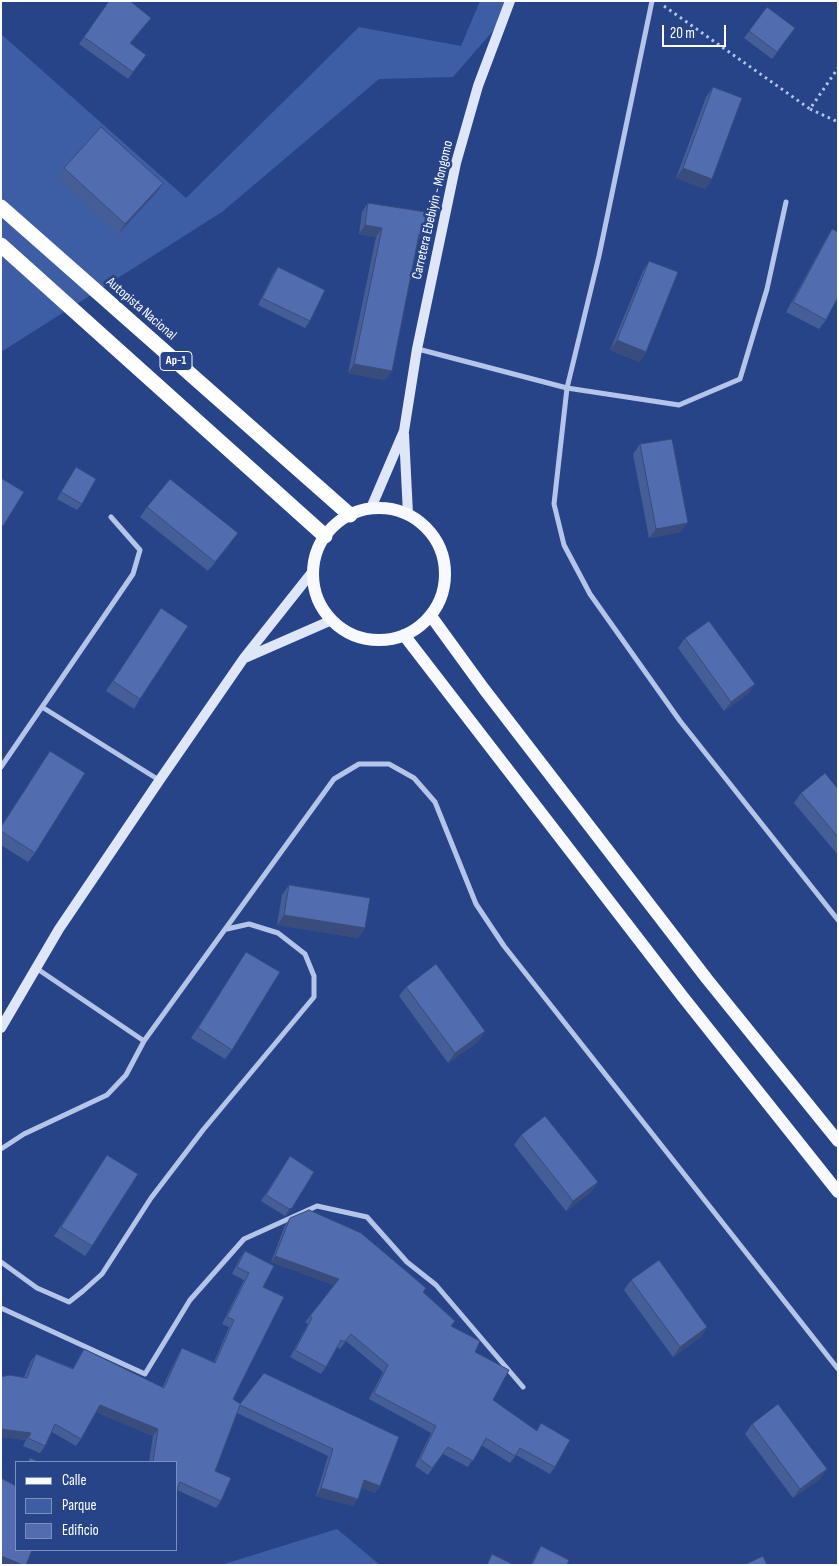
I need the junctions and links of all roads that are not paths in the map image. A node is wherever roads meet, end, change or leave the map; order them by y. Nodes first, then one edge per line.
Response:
1 (510, 1) edge
2 (652, 1) edge
3 (786, 202) dead end
4 (1, 207) edge
5 (1, 245) edge
6 (416, 349) junction
7 (567, 388) junction
8 (404, 431) junction
9 (370, 508) junction
10 (408, 514) junction
11 (350, 515) junction
12 (111, 518) dead end
13 (325, 536) junction
14 (313, 570) junction
15 (431, 616) junction
16 (332, 620) junction
17 (404, 635) junction
18 (244, 658) junction
19 (42, 707) junction
20 (1, 767) edge
21 (160, 780) junction
22 (838, 920) edge
23 (226, 929) junction
24 (36, 968) junction
25 (1, 1028) edge
26 (144, 1041) junction
27 (838, 1141) edge
28 (1, 1149) edge
29 (838, 1192) edge
30 (1, 1262) edge
31 (1, 1308) edge
32 (838, 1369) edge
33 (523, 1387) dead end

1 - 6 street, Carretera Ebebiyin - Mongomo
2 - 7 street
3 - 7 street
4 - 11 highway, Autopista Nacional / Ap-1
5 - 13 highway, Ap-1
6 - 7 street
6 - 8 street, Carretera Ebebiyin - Mongomo
7 - 22 street
8 - 9 street, Carretera Ebebiyin - Mongomo
8 - 10 street, Carretera Ebebiyin - Mongomo
9 - 10 main road
9 - 11 main road
10 - 15 main road
11 - 13 main road
12 - 19 street
13 - 14 main road
14 - 16 main road
14 - 18 street
15 - 17 main road
15 - 27 main road
16 - 17 main road
16 - 18 street
17 - 29 main road
18 - 21 street
19 - 20 street
19 - 21 street
21 - 24 street
23 - 26 street
23 - 30 street
23 - 32 street
24 - 25 street
24 - 26 street
26 - 28 street
31 - 33 street

